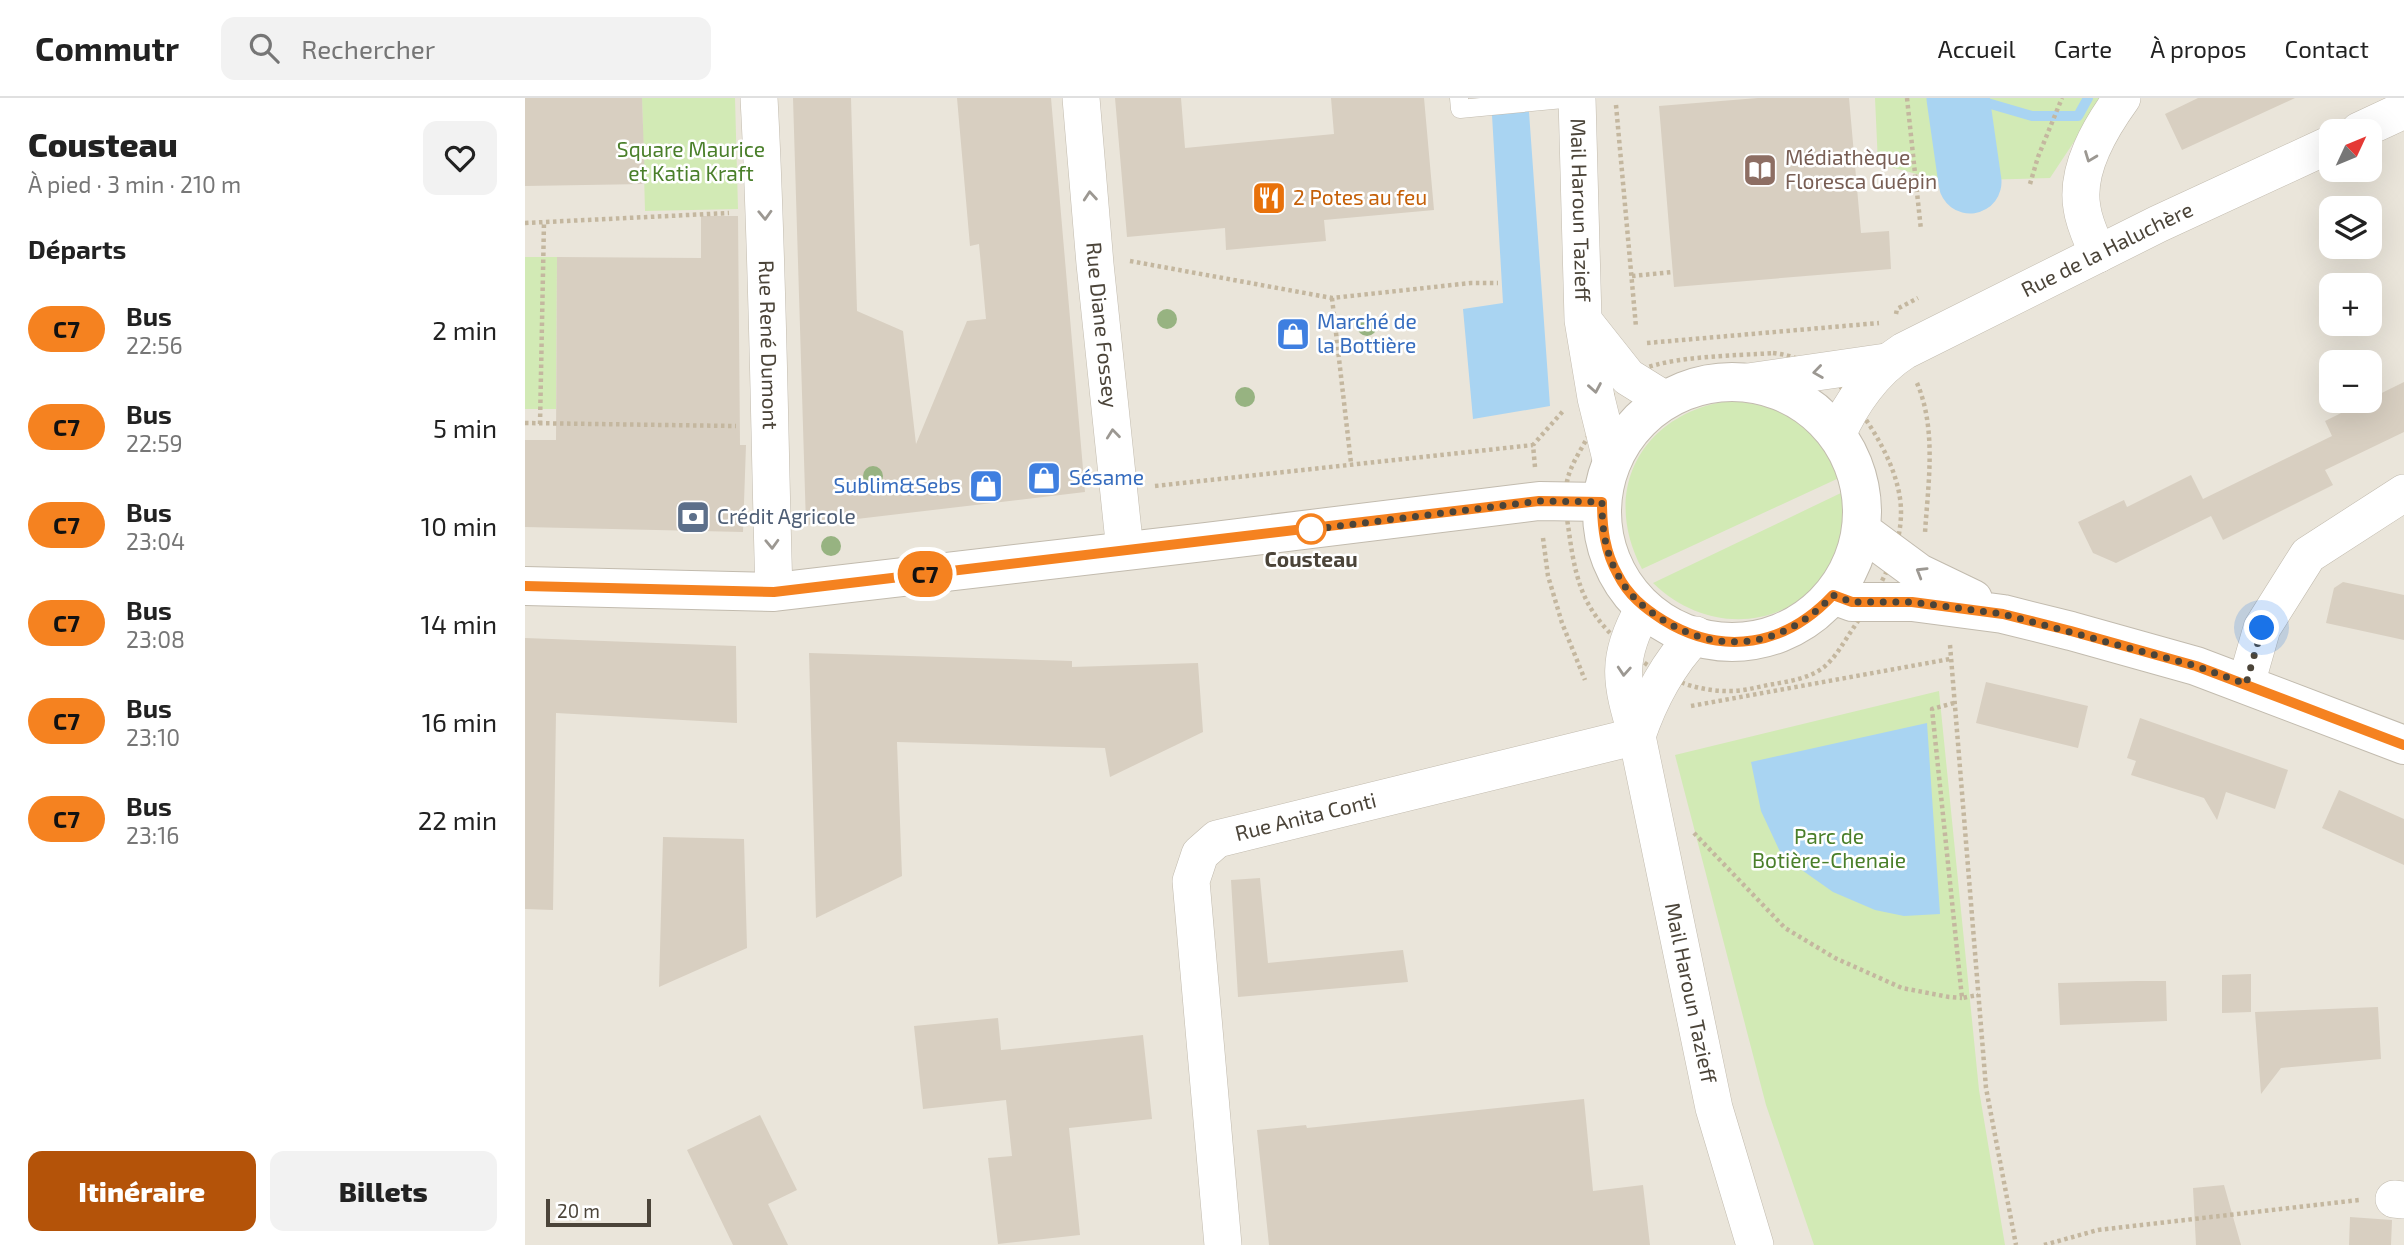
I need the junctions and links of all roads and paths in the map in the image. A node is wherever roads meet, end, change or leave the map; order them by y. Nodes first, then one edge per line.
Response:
1 (759, 98) edge
2 (1081, 98) edge
3 (1459, 98) edge
4 (1576, 98) edge
5 (1616, 98) edge
6 (1907, 98) edge
7 (2062, 98) edge
8 (2122, 98) edge
9 (2404, 110) edge
10 (2382, 120) edge
11 (2319, 150) edge
12 (2030, 184) dead end
13 (765, 211) junction
14 (544, 222) junction
15 (525, 223) edge
16 (1921, 230) dead end
17 (2098, 254) junction
18 (1129, 260) dead end
19 (1673, 272) dead end
20 (1632, 276) junction
21 (1498, 283) dead end
22 (1332, 298) junction
23 (1584, 320) junction
24 (1637, 330) dead end
25 (1895, 357) junction
26 (1633, 360) junction
27 (1823, 372) junction
28 (1748, 382) junction
29 (1665, 400) junction
30 (1585, 409) junction
31 (1846, 419) junction
32 (525, 423) edge
33 (540, 424) junction
34 (768, 426) junction
35 (1533, 445) junction
36 (1611, 459) junction
37 (1351, 463) junction
38 (1150, 487) dead end
39 (2404, 493) edge
40 (1568, 502) junction
41 (1862, 530) junction
42 (1909, 548) junction
43 (1125, 551) junction
44 (525, 586) edge
45 (774, 592) junction
46 (1833, 595) junction
47 (1871, 601) junction
48 (1644, 608) junction
49 (2003, 614) junction
50 (1562, 623) dead end
51 (1696, 635) junction
52 (1627, 649) junction
53 (2246, 684) junction
54 (1659, 687) junction
55 (1954, 703) junction
56 (1637, 736) junction
57 (2404, 745) edge
58 (1687, 825) dead end
59 (1977, 995) junction
60 (1962, 998) junction
61 (2399, 1200) edge
62 (1223, 1245) edge
63 (1755, 1245) edge
64 (2016, 1245) edge
65 (2045, 1245) edge

1 - 13 street, Rue René Dumont
43 -> 2 street, Rue Diane Fossey
3 - 4 lane
4 - 23 street, Mail Haroun Tazieff
5 - 20 path
6 - 16 path
7 - 12 path
8 -> 17 street
9 - 10 street
11 - 17 street, Rue de la Haluchère
13 - 14 path
13 -> 34 street, Rue René Dumont
14 - 15 path
14 - 33 path
17 - 25 street, Rue de la Haluchère
18 - 22 path
19 - 20 path
20 - 24 path
21 - 22 path
22 - 37 path
23 - 26 street, Mail Haroun Tazieff
23 -> 30 street, Mail Haroun Tazieff
25 - 26 path
25 - 27 street, Rue de la Haluchère
25 - 31 street, Rue de la Haluchère
25 - 42 path
26 - 27 path
26 - 29 street, Mail Haroun Tazieff
26 - 30 path
27 -> 28 street, Rue de la Haluchère
27 - 31 path
28 - 29 street
28 - 31 street
29 - 36 street
30 - 35 path
30 - 36 street, Mail Haroun Tazieff
30 - 40 path
31 - 41 street
31 - 42 path
32 - 33 path
33 - 34 path
34 -> 45 street, Rue René Dumont
35 - 37 path
35 - 40 path
36 - 40 street
37 - 38 path
39 - 53 street
40 - 43 street
40 - 48 street
40 - 50 path
40 - 52 path
41 - 42 street
41 - 46 street
42 - 47 path
49 -> 42 street
43 - 45 street
44 - 45 street
46 - 47 street
46 - 51 street
47 - 49 street
47 - 54 path
48 - 51 street
48 - 52 street, Mail Haroun Tazieff
49 - 53 street
51 - 54 street
52 - 54 path
52 -> 56 street, Mail Haroun Tazieff
53 - 57 street
54 - 55 path
54 - 56 street
55 - 59 path
55 - 60 path
56 - 62 street, Rue Anita Conti
56 - 63 street, Mail Haroun Tazieff
58 - 60 path
59 - 60 path
59 - 64 path
61 - 65 path

